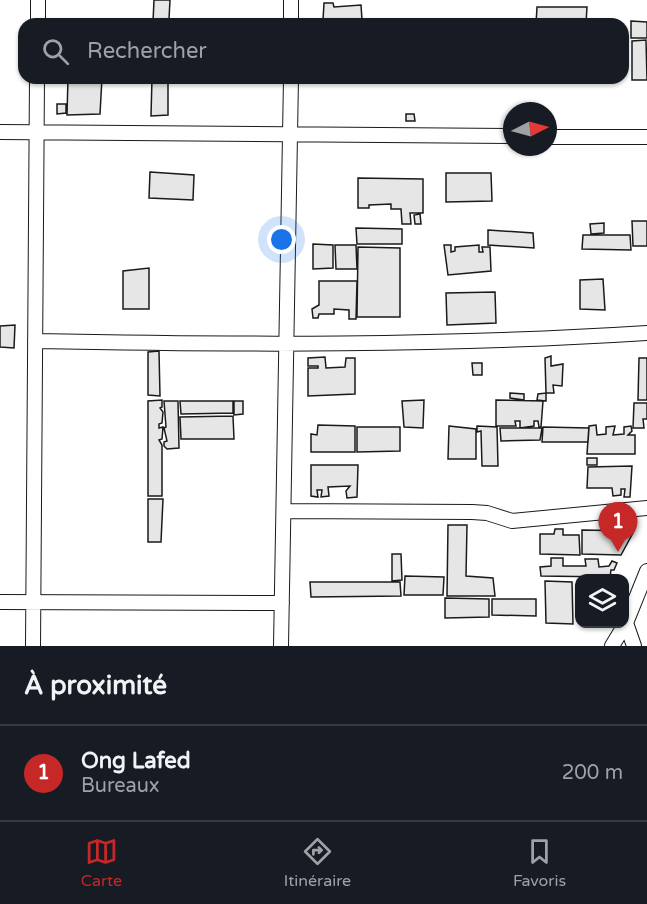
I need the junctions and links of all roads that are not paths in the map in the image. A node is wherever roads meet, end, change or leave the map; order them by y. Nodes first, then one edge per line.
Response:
1 (38, 0) edge
2 (291, 0) edge
3 (38, 18) edge
4 (291, 18) edge
5 (37, 84) edge
6 (291, 84) edge
7 (37, 131) junction
8 (0, 132) edge
9 (291, 134) junction
10 (503, 136) edge
11 (557, 137) edge
12 (647, 137) edge
13 (647, 333) edge
14 (35, 341) junction
15 (286, 346) junction
16 (647, 508) edge
17 (284, 511) junction
18 (647, 571) edge
19 (0, 602) edge
20 (33, 602) junction
21 (282, 603) junction
22 (629, 616) edge
23 (623, 628) edge
24 (628, 628) edge
25 (33, 646) edge
26 (281, 646) edge
27 (612, 646) edge
28 (634, 646) edge

1 - 3 street
2 - 4 street
5 - 7 street
6 - 9 street
7 - 8 street
7 - 9 street
7 - 14 street
9 - 10 street
9 - 15 street
11 - 12 street
13 - 15 street
14 - 15 street
14 - 20 street
15 - 17 street
16 - 17 street
17 - 21 street
18 - 22 street
19 - 20 street
20 - 21 street
20 - 25 street
21 - 26 street
23 - 27 street
24 - 28 street

